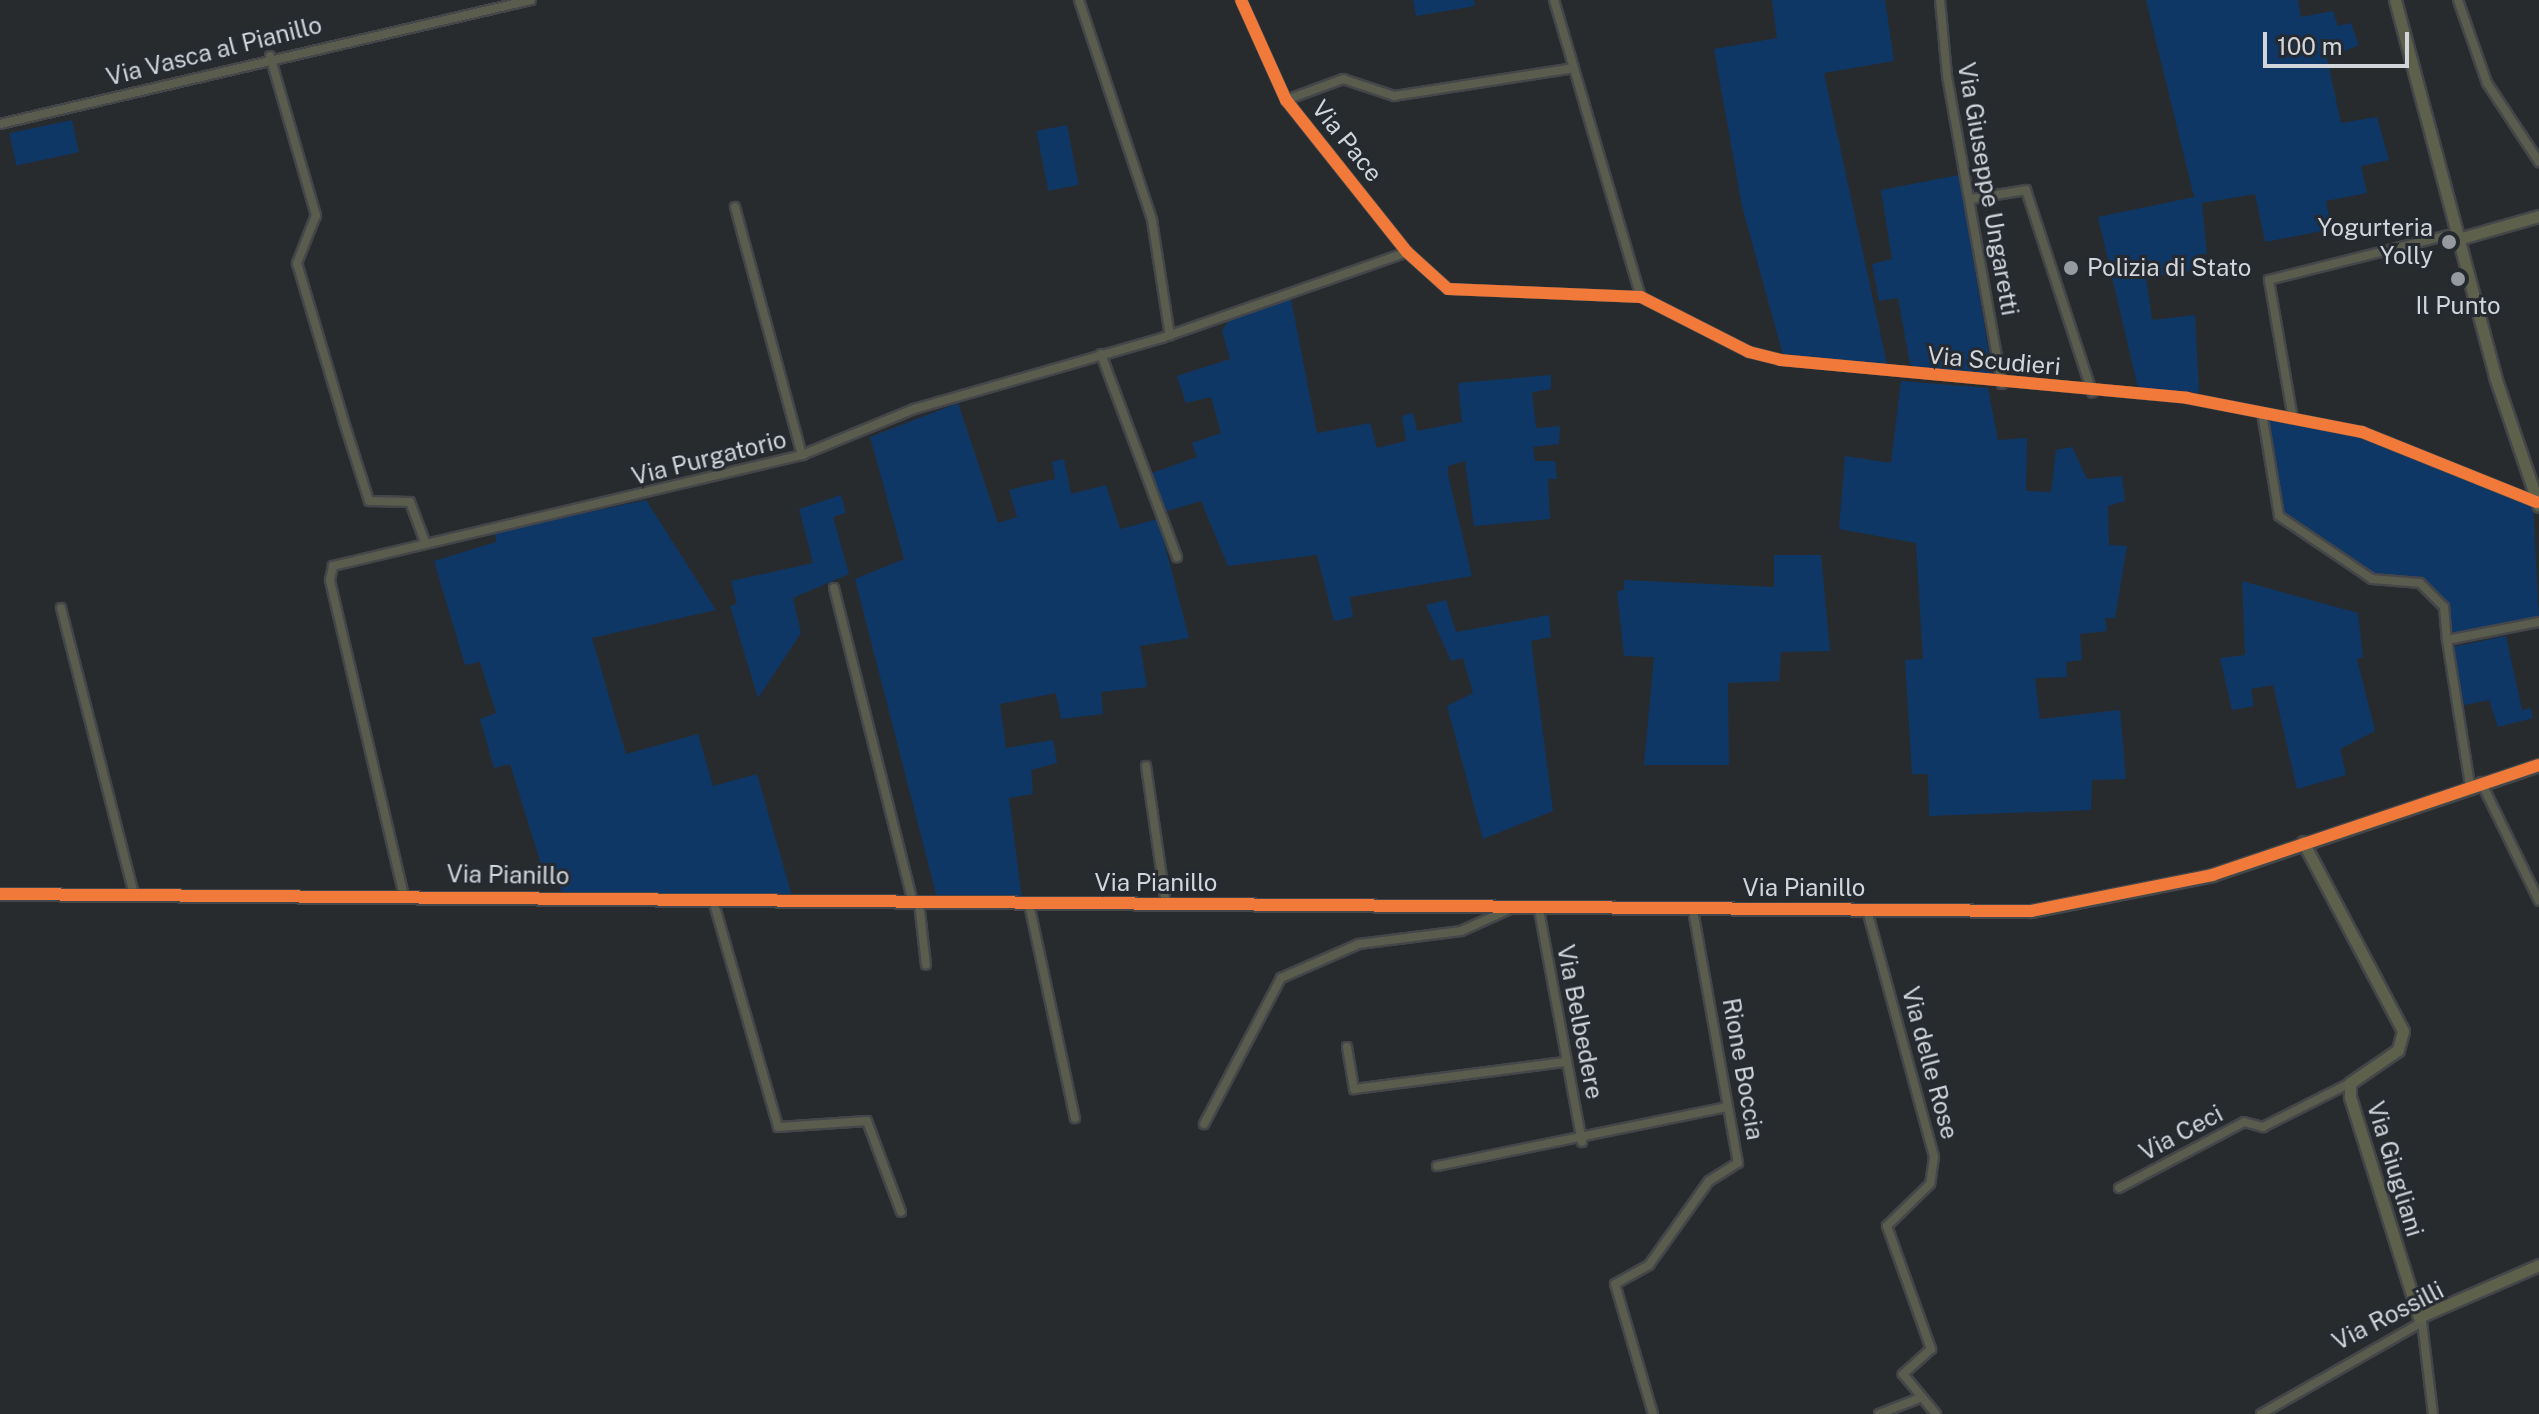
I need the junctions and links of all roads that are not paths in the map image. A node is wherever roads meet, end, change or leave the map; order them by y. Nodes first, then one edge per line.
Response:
1 (531, 0) edge
2 (1079, 0) edge
3 (1241, 0) edge
4 (1554, 0) edge
5 (1940, 0) edge
6 (2395, 0) edge
7 (2458, 0) edge
8 (270, 56) junction
9 (1574, 68) junction
10 (1286, 100) junction
11 (0, 124) edge
12 (2539, 162) edge
13 (1971, 199) junction
14 (735, 207) dead end
15 (2539, 216) edge
16 (2457, 236) junction
17 (1407, 252) junction
18 (1448, 289) joint
19 (1641, 297) junction
20 (1170, 336) junction
21 (1101, 354) junction
22 (2002, 384) junction
23 (2092, 392) junction
24 (2262, 413) junction
25 (2293, 419) junction
26 (802, 455) junction
27 (2536, 502) edge
28 (425, 542) junction
29 (1177, 557) dead end
30 (834, 588) dead end
31 (61, 608) dead end
32 (2539, 622) edge
33 (2447, 640) junction
34 (2539, 765) edge
35 (1146, 766) dead end
36 (2476, 784) junction
37 (2303, 842) junction
38 (0, 894) edge
39 (134, 894) junction
40 (404, 896) junction
41 (713, 900) junction
42 (2539, 901) edge
43 (916, 903) junction
44 (1029, 904) junction
45 (1166, 905) junction
46 (1510, 909) junction
47 (1539, 910) junction
48 (1867, 910) junction
49 (1693, 911) junction
50 (926, 965) dead end
51 (1347, 1047) dead end
52 (1566, 1062) junction
53 (2350, 1083) junction
54 (1726, 1107) junction
55 (1075, 1118) dead end
56 (1204, 1124) dead end
57 (1582, 1142) junction
58 (1437, 1166) dead end
59 (2119, 1188) dead end
60 (901, 1212) dead end
61 (2539, 1265) edge
62 (2422, 1322) junction
63 (1920, 1398) junction
64 (1653, 1414) edge
65 (1879, 1414) edge
66 (1936, 1414) edge
67 (2261, 1414) edge
68 (2433, 1414) edge

1 - 8 street, Via Vasca al Pianillo
2 - 20 street
3 - 10 street, Via Pace
4 - 9 street
5 - 13 street, Via Giuseppe Ungaretti
6 - 16 street
7 - 12 street
8 - 11 street, Via Vasca al Pianillo
8 - 28 street
9 - 10 street
9 - 19 street
10 - 17 street, Via Pace
13 - 22 street, Via Giuseppe Ungaretti
13 - 23 street
14 - 26 street
15 - 16 street
16 - 25 street
16 - 27 street
17 - 18 street, Via Pace
17 - 20 street, Via Purgatorio
18 - 19 street, Via Scudieri
19 - 22 street, Via Scudieri
20 - 21 street, Via Purgatorio
21 - 26 street, Via Purgatorio
21 - 29 street
22 - 23 street, Via Scudieri
23 - 24 street, Via Scudieri
24 - 25 street, Via Scudieri
24 - 33 street
25 - 27 street, Via Scudieri
26 - 28 street, Via Purgatorio
28 - 40 street, Via Purgatorio
30 - 43 street
31 - 39 street
32 - 33 street
33 - 36 street
34 - 36 street, Via Pianillo
35 - 45 street
36 - 37 street, Via Pianillo
36 - 42 street
37 - 48 street, Via Pianillo
37 - 53 street, Via Giugliani
38 - 39 street, Via Pianillo
39 - 40 street, Via Pianillo
40 - 41 street, Via Pianillo
41 - 43 street, Via Pianillo
41 - 60 street
43 - 44 street, Via Pianillo
43 - 50 street
44 - 45 street, Via Pianillo
44 - 55 street
45 - 46 street, Via Pianillo
46 - 47 street, Via Pianillo
46 - 56 street
47 - 49 street, Via Pianillo
47 - 52 street, Via Belbedere
48 - 49 street, Via Pianillo
48 - 63 street, Via delle Rose
49 - 54 street, Rione Boccia
51 - 52 street
52 - 57 street, Via Belbedere
53 - 59 street, Via Ceci
53 - 62 street, Via Giugliani
54 - 57 street
54 - 64 street, Rione Boccia
57 - 58 street
61 - 62 street, Via Rossilli
62 - 67 street, Via Rossilli
62 - 68 street, Via Giugliani
63 - 65 street
63 - 66 street, Via delle Rose

